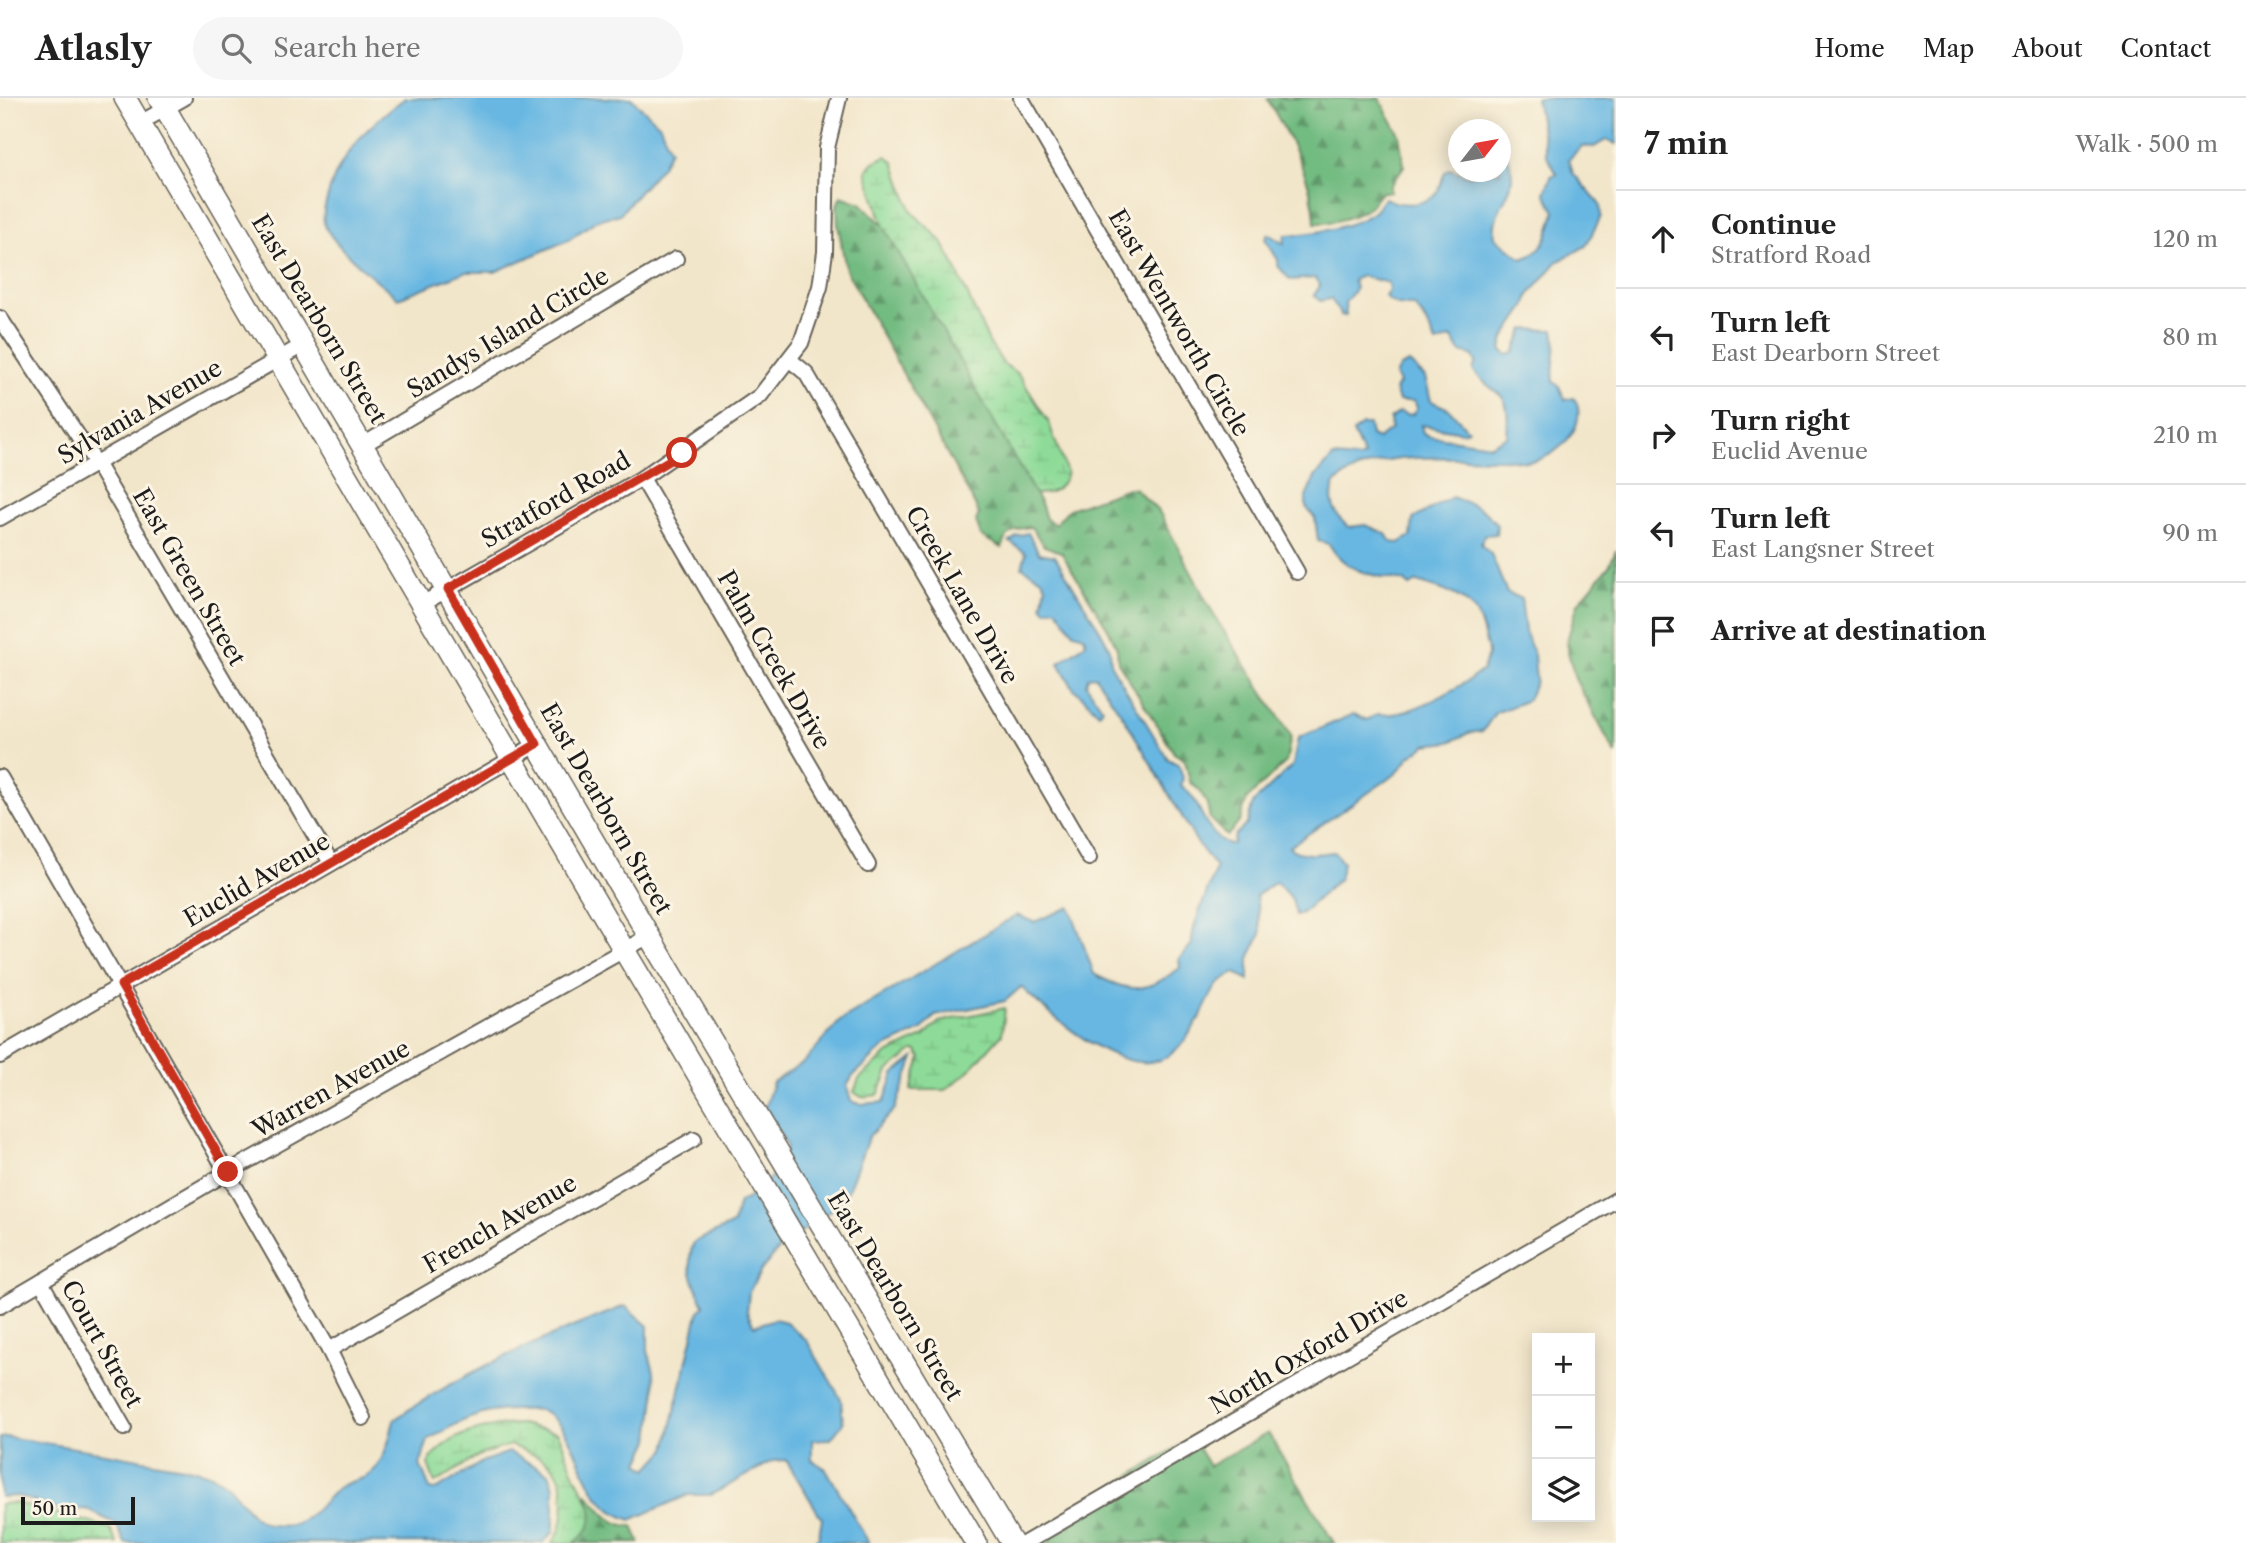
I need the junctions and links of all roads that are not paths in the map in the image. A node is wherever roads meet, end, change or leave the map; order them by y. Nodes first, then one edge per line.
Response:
1 (125, 98) edge
2 (839, 98) edge
3 (1021, 98) edge
4 (170, 102) edge
5 (140, 124) junction
6 (676, 259) dead end
7 (0, 318) edge
8 (303, 345) junction
9 (278, 359) junction
10 (790, 360) junction
11 (363, 445) junction
12 (96, 463) junction
13 (642, 478) junction
14 (0, 518) edge
15 (1297, 572) dead end
16 (448, 589) junction
17 (422, 604) junction
18 (537, 744) junction
19 (513, 758) junction
20 (0, 777) edge
21 (1088, 858) dead end
22 (331, 863) junction
23 (868, 865) dead end
24 (649, 936) junction
25 (624, 950) junction
26 (121, 985) junction
27 (0, 1056) edge
28 (694, 1139) dead end
29 (228, 1172) junction
30 (1616, 1200) edge
31 (41, 1282) junction
32 (0, 1306) edge
33 (329, 1350) junction
34 (363, 1418) dead end
35 (124, 1428) dead end
36 (976, 1543) edge
37 (1012, 1543) edge
38 (1025, 1543) edge

1 - 5 main road
2 - 10 street, Stratford Road
3 - 15 street, East Wentworth Circle
4 - 5 street
4 - 8 main road, East Dearborn Street
5 - 9 main road
6 - 11 street, Sandys Island Circle
7 - 12 street, East Green Street
8 - 9 street, Sylvania Avenue
8 - 11 main road, East Dearborn Street
9 - 12 street, Sylvania Avenue
9 - 17 main road
10 - 13 street, Stratford Road
10 - 21 street, Creek Lane Drive
11 - 16 main road, East Dearborn Street
12 - 14 street, Sylvania Avenue
12 - 22 street, East Green Street
13 - 16 street, Stratford Road
13 - 23 street, Palm Creek Drive
16 - 17 street, Stratford Road
16 - 18 main road, East Dearborn Street
17 - 19 main road
18 - 19 street, Euclid Avenue
18 - 24 main road, East Dearborn Street
19 - 22 street, Euclid Avenue
19 - 25 main road
20 - 26 street
22 - 26 street, Euclid Avenue
24 - 25 street, Warren Avenue
24 - 37 main road, East Dearborn Street
25 - 29 street, Warren Avenue
25 - 36 main road
26 - 27 street, Euclid Avenue
26 - 29 street
28 - 33 street, French Avenue
29 - 31 street, Warren Avenue
29 - 33 street
30 - 38 street, North Oxford Drive
31 - 32 street, Warren Avenue
31 - 35 street, Court Street
33 - 34 street

